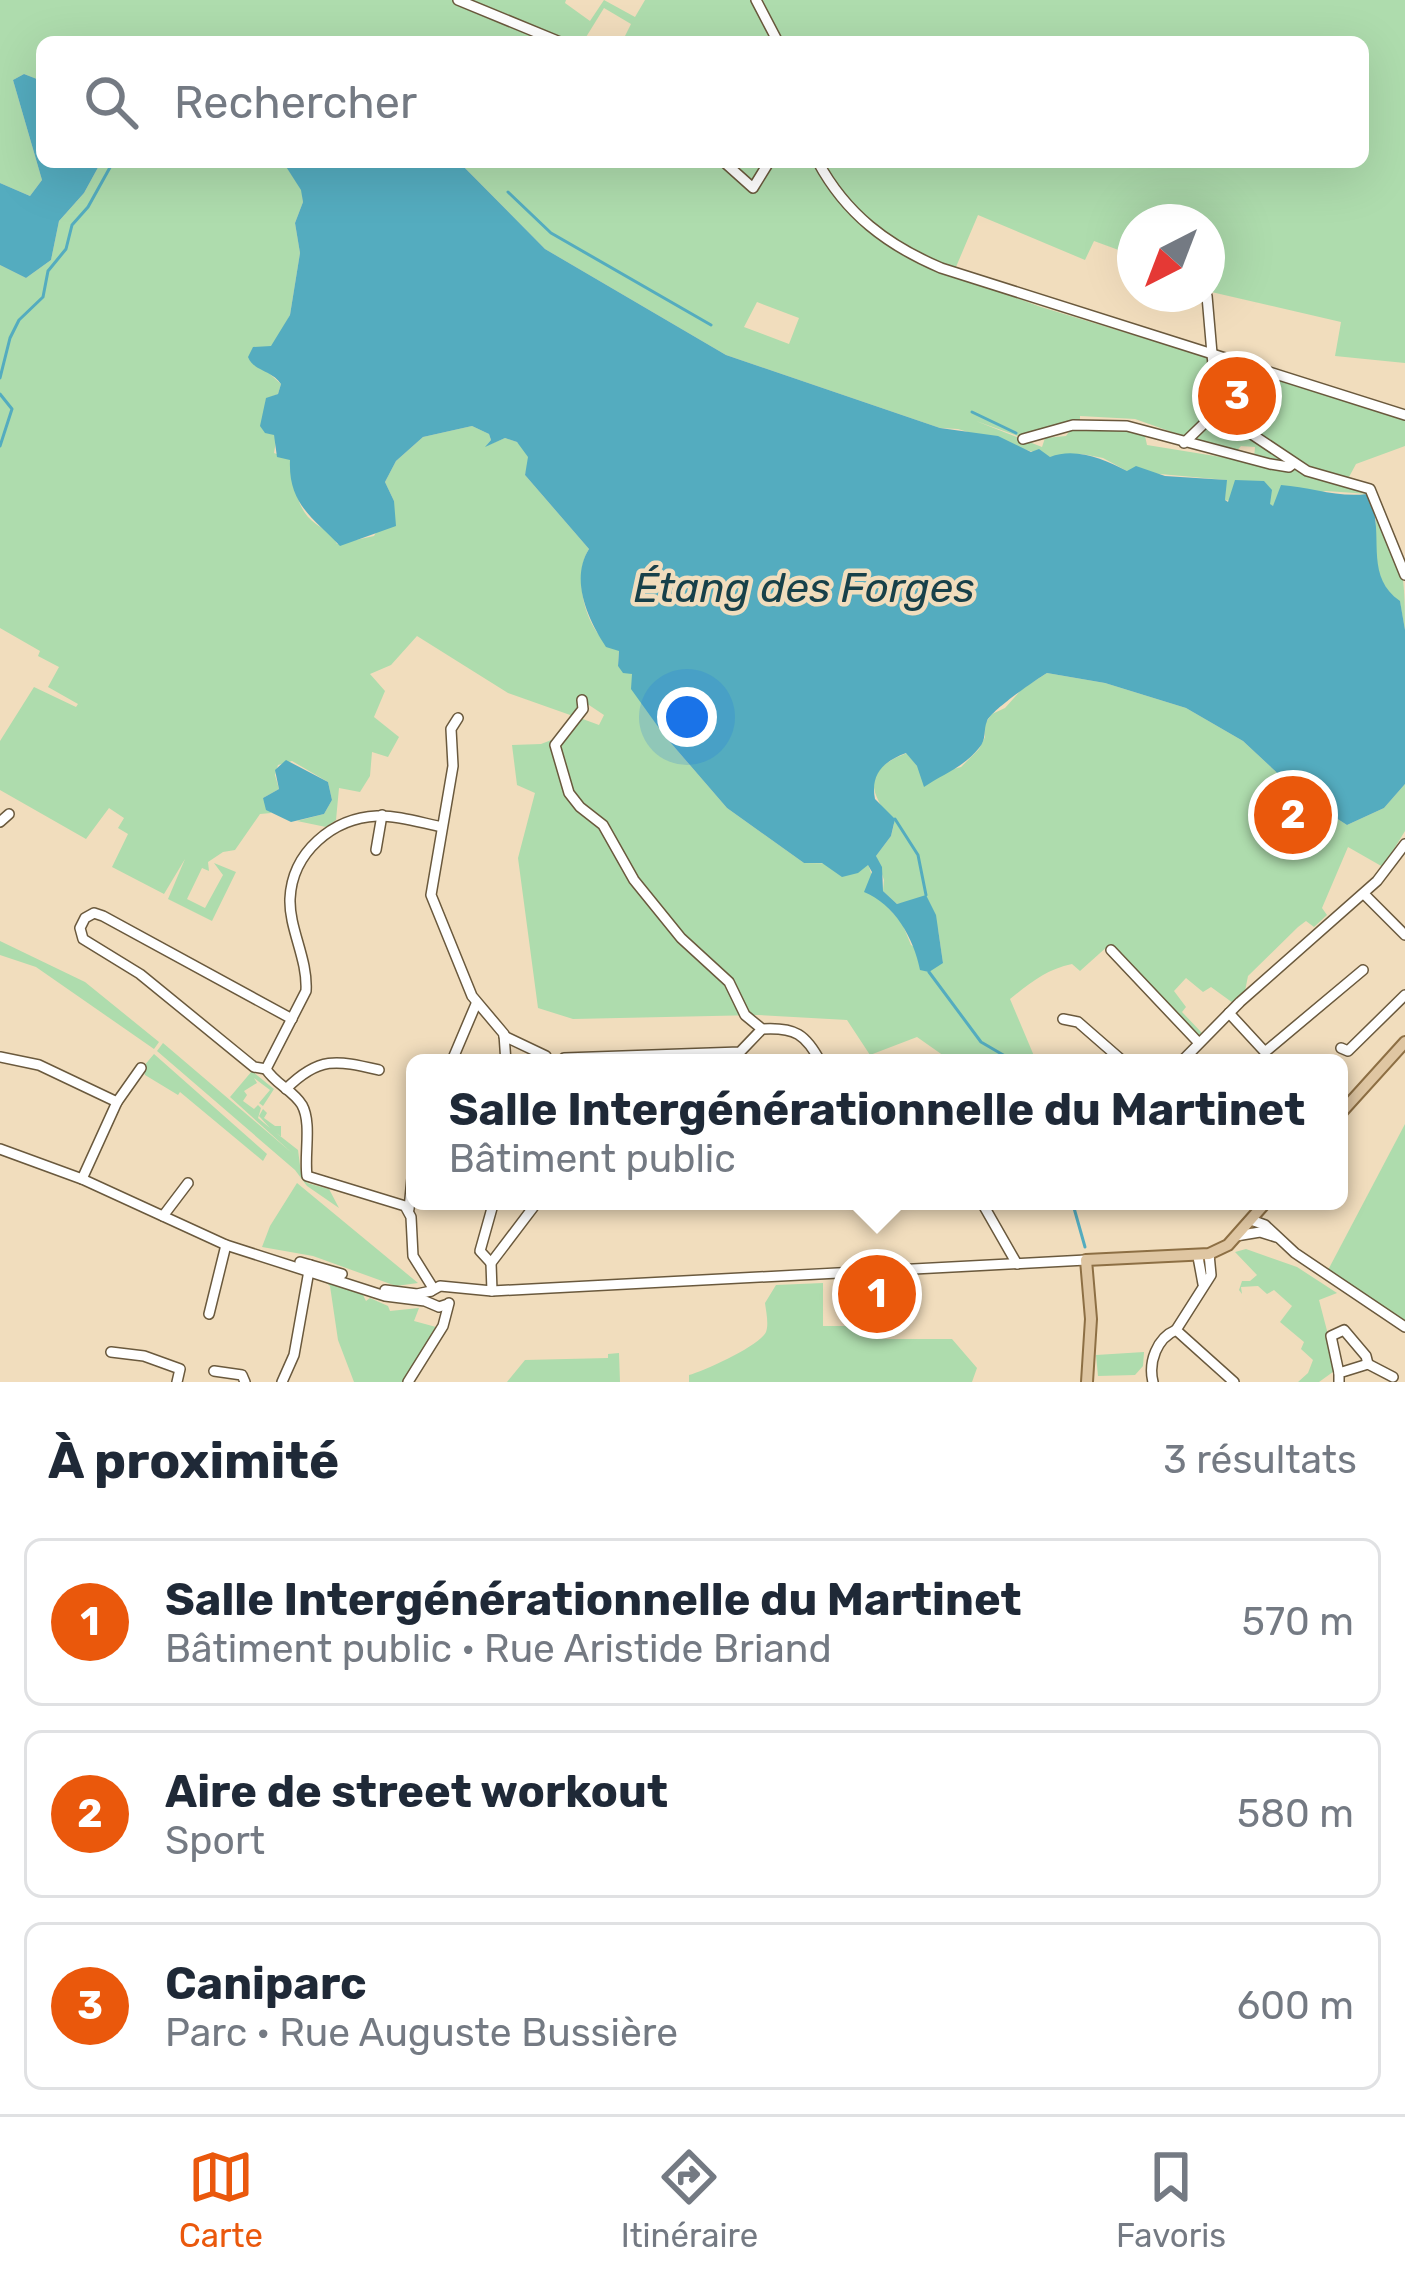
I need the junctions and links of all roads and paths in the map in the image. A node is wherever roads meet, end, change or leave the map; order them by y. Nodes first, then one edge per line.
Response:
1 (458, 0) edge
2 (756, 0) edge
3 (545, 36) edge
4 (775, 36) edge
5 (731, 168) edge
6 (765, 168) edge
7 (822, 168) edge
8 (1208, 312) edge
9 (1210, 353) junction
10 (1217, 411) junction
11 (1405, 415) edge
12 (1023, 439) dead end
13 (1184, 443) junction
14 (1294, 463) junction
15 (1405, 574) edge
16 (582, 705) dead end
17 (458, 718) dead end
18 (382, 815) junction
19 (442, 827) junction
20 (1405, 844) edge
21 (376, 850) dead end
22 (1364, 894) junction
23 (1405, 935) edge
24 (1111, 950) dead end
25 (1363, 970) dead end
26 (1405, 995) edge
27 (476, 1004) junction
28 (1229, 1013) junction
29 (292, 1019) junction
30 (1063, 1019) dead end
31 (762, 1029) junction
32 (504, 1036) junction
33 (1198, 1042) junction
34 (1405, 1042) edge
35 (1341, 1048) dead end
36 (455, 1054) edge
37 (505, 1054) edge
38 (542, 1054) edge
39 (741, 1054) edge
40 (815, 1054) edge
41 (1114, 1054) edge
42 (1188, 1054) edge
43 (0, 1057) edge
44 (141, 1068) dead end
45 (266, 1069) junction
46 (379, 1070) dead end
47 (286, 1089) junction
48 (117, 1102) junction
49 (1348, 1105) edge
50 (0, 1150) edge
51 (82, 1179) junction
52 (188, 1183) dead end
53 (406, 1207) edge
54 (409, 1210) edge
55 (491, 1210) edge
56 (531, 1210) edge
57 (986, 1210) edge
58 (1259, 1210) edge
59 (163, 1216) junction
60 (1251, 1220) junction
61 (1236, 1236) junction
62 (1281, 1240) junction
63 (226, 1244) junction
64 (1203, 1255) junction
65 (1086, 1260) junction
66 (491, 1263) junction
67 (1017, 1264) junction
68 (309, 1268) junction
69 (439, 1288) junction
70 (492, 1292) junction
71 (449, 1302) junction
72 (434, 1305) junction
73 (208, 1314) dead end
74 (1405, 1327) edge
75 (1176, 1330) junction
76 (440, 1332) junction
77 (111, 1352) dead end
78 (1368, 1364) junction
79 (214, 1371) dead end
80 (1393, 1377) dead end
81 (1339, 1378) edge
82 (177, 1382) edge
83 (245, 1382) edge
84 (282, 1382) edge
85 (408, 1382) edge
86 (1087, 1382) edge
87 (1153, 1382) edge
88 (1234, 1382) edge

1 - 3 street
2 - 4 street
5 - 6 street
7 - 9 street
8 - 9 street
9 - 10 street
9 - 11 street
10 - 13 street
10 - 14 street
12 - 13 street
13 - 14 street
14 - 15 street
16 - 31 street
17 - 19 street
18 - 19 street
18 - 21 street
18 - 29 street
19 - 27 street
20 - 22 street
22 - 23 street
22 - 28 street
24 - 33 street
25 - 28 street
26 - 35 street
27 - 32 street
27 - 36 street
28 - 33 street
29 - 45 street
29 - 45 street
30 - 41 street
31 - 39 street
31 - 40 street
32 - 37 street
32 - 38 street
33 - 42 street
34 - 49 main road
43 - 48 street
44 - 48 street
45 - 47 street
46 - 47 street
47 - 53 street
48 - 51 street
50 - 51 street
51 - 59 street
52 - 59 street
54 - 69 street
55 - 66 street
56 - 66 street
57 - 67 street
58 - 60 main road
59 - 63 street
60 - 61 main road
60 - 62 street
61 - 62 street
61 - 64 main road
62 - 74 street
63 - 68 street
63 - 73 street
64 - 65 main road
64 - 75 street
65 - 67 street
65 - 86 main road
66 - 70 street
67 - 70 street
68 - 69 street
68 - 72 street
68 - 84 street
69 - 70 street
69 - 71 street
69 - 72 street
70 - 71 street
71 - 72 street
71 - 76 street
72 - 76 street
75 - 87 street
75 - 88 street
76 - 85 street
77 - 82 street
78 - 80 street
78 - 81 street
78 - 81 street
79 - 83 street

